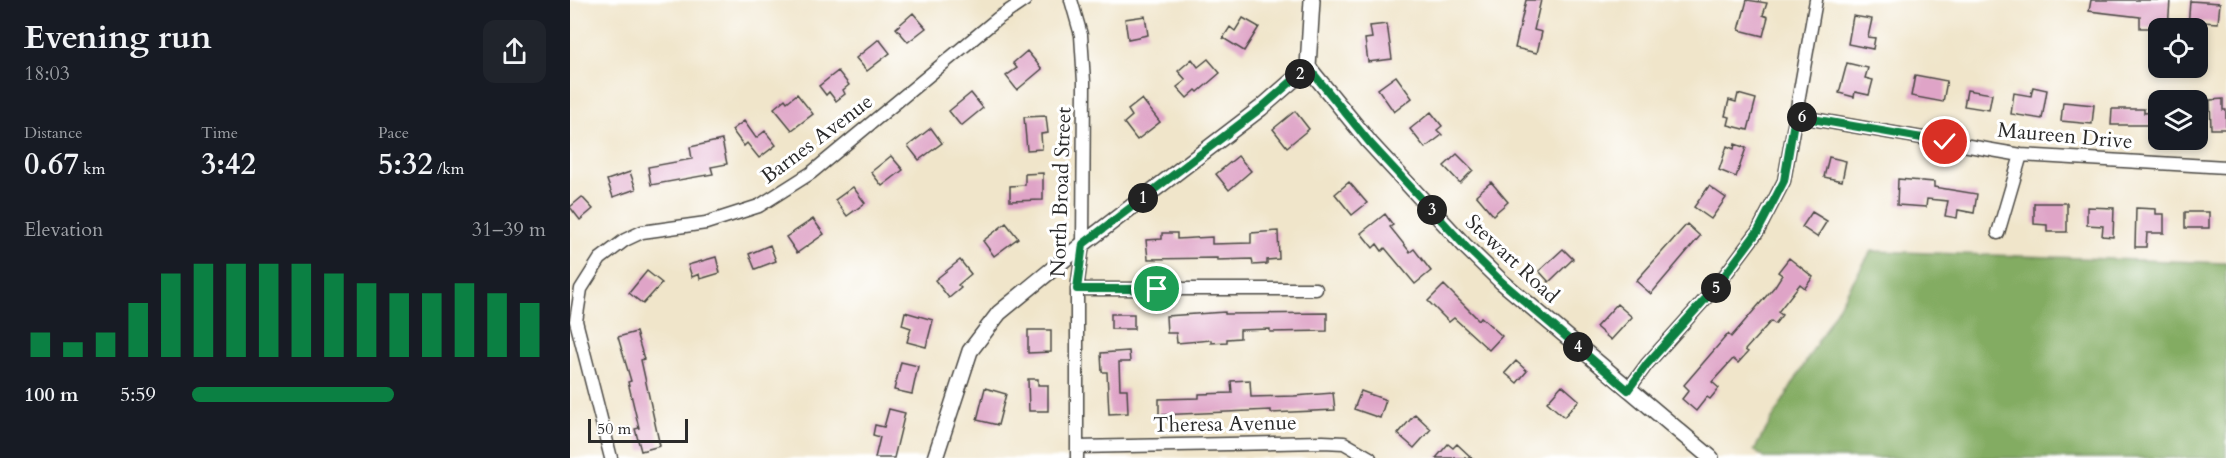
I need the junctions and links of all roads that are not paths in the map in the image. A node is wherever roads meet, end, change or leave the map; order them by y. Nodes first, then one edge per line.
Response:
1 (1025, 0) edge
2 (1071, 0) edge
3 (1312, 0) edge
4 (1816, 0) edge
5 (1308, 67) junction
6 (1795, 116) junction
7 (2021, 155) junction
8 (2226, 167) edge
9 (1998, 233) dead end
10 (1083, 244) junction
11 (1077, 289) junction
12 (1316, 289) dead end
13 (1628, 390) junction
14 (1077, 452) edge
15 (611, 458) edge
16 (935, 458) edge
17 (1370, 458) edge
18 (1711, 458) edge

1 - 15 street, Barnes Avenue
2 - 10 street, North Broad Street
3 - 5 street
4 - 6 street
5 - 10 street
5 - 13 street, Stewart Road
6 - 7 street, Maureen Drive
6 - 13 street
7 - 8 street, Maureen Drive
7 - 9 street
10 - 11 street, North Broad Street
10 - 16 street
11 - 12 street
11 - 14 street, North Broad Street
13 - 18 street, Stewart Road
14 - 17 street, Theresa Avenue

